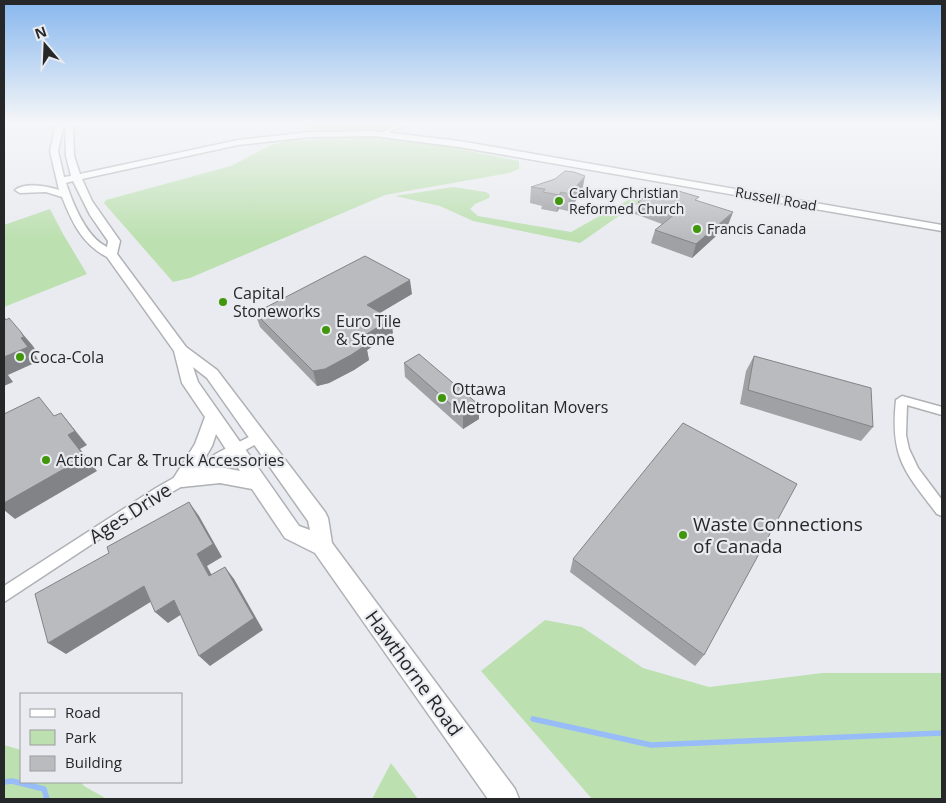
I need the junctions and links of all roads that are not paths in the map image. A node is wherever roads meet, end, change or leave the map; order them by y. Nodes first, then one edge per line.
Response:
1 (57, 161) edge
2 (148, 161) edge
3 (559, 161) edge
4 (71, 162) joint
5 (132, 165) junction
6 (58, 168) junction
7 (115, 169) junction
8 (77, 178) junction
9 (61, 181) junction
10 (83, 193) junction
11 (66, 195) junction
12 (942, 228) edge
13 (111, 254) junction
14 (181, 350) junction
15 (942, 411) edge
16 (213, 417) junction
17 (259, 437) junction
18 (234, 449) junction
19 (182, 479) junction
20 (257, 482) junction
21 (942, 510) edge
22 (322, 546) junction
23 (4, 595) edge
24 (505, 799) edge

1 - 6 main road
2 - 5 main road, Russell Road
3 - 12 main road, Russell Road
4 - 5 main road
4 - 8 main road
5 - 7 main road, Russell Road
6 - 9 main road
6 - 11 main road
7 - 8 main road, Russell Road
7 - 10 main road
8 - 9 main road, Russell Road
8 - 10 main road, Hawthorne Road
9 - 11 main road, Hawthorne Road
10 - 13 main road, Hawthorne Road
11 - 13 main road, Hawthorne Road
13 - 14 main road, Hawthorne Road
14 - 16 main road, Hawthorne Road
14 - 17 main road, Hawthorne Road
15 - 21 street
16 - 18 main road, Hawthorne Road
16 - 19 main road
17 - 18 street, Ages Drive
17 - 22 main road, Hawthorne Road
18 - 19 street, Ages Drive
18 - 20 main road, Hawthorne Road
19 - 20 main road
19 - 23 street, Ages Drive
20 - 22 main road, Hawthorne Road
22 - 24 main road, Hawthorne Road

